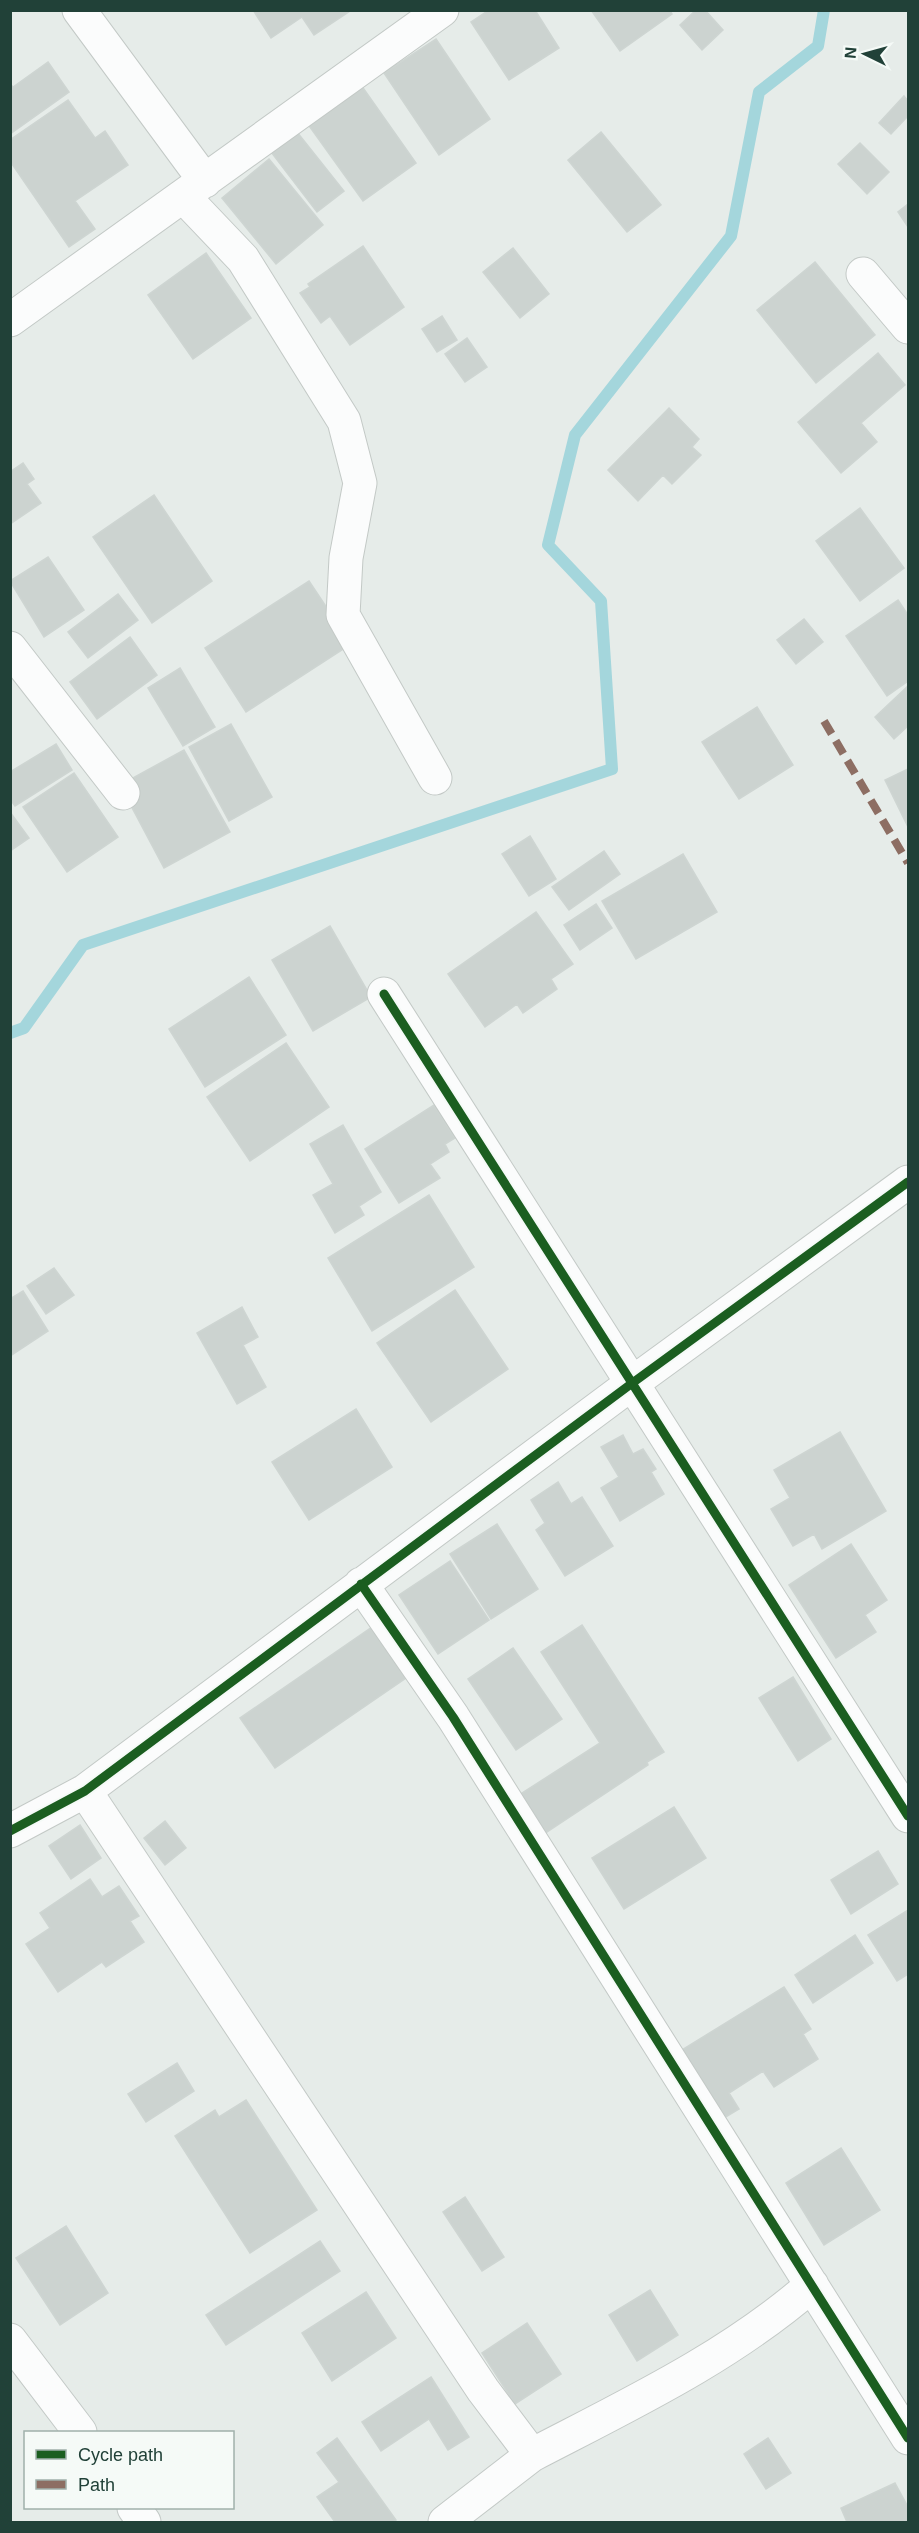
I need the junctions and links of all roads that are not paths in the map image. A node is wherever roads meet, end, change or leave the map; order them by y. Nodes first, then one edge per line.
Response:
1 (79, 10) edge
2 (434, 13) edge
3 (194, 188) junction
4 (863, 274) dead end
5 (10, 320) edge
6 (909, 327) edge
7 (10, 648) edge
8 (435, 778) dead end
9 (123, 793) dead end
10 (384, 994) dead end
11 (909, 1182) edge
12 (631, 1384) junction
13 (361, 1584) junction
14 (85, 1791) junction
15 (909, 1816) edge
16 (10, 1832) edge
17 (812, 2285) junction
18 (10, 2340) edge
19 (78, 2431) edge
20 (909, 2438) edge
21 (532, 2455) junction
22 (135, 2509) edge
23 (144, 2523) edge
24 (446, 2523) edge

1 - 3 street
2 - 3 street
3 - 5 street
3 - 8 street
4 - 6 street
7 - 9 street
10 - 12 street
11 - 12 street
12 - 13 street
12 - 15 street
13 - 14 street
13 - 17 street
14 - 16 street
14 - 21 street
17 - 20 street
17 - 21 street
18 - 19 street
21 - 24 street
22 - 23 street

